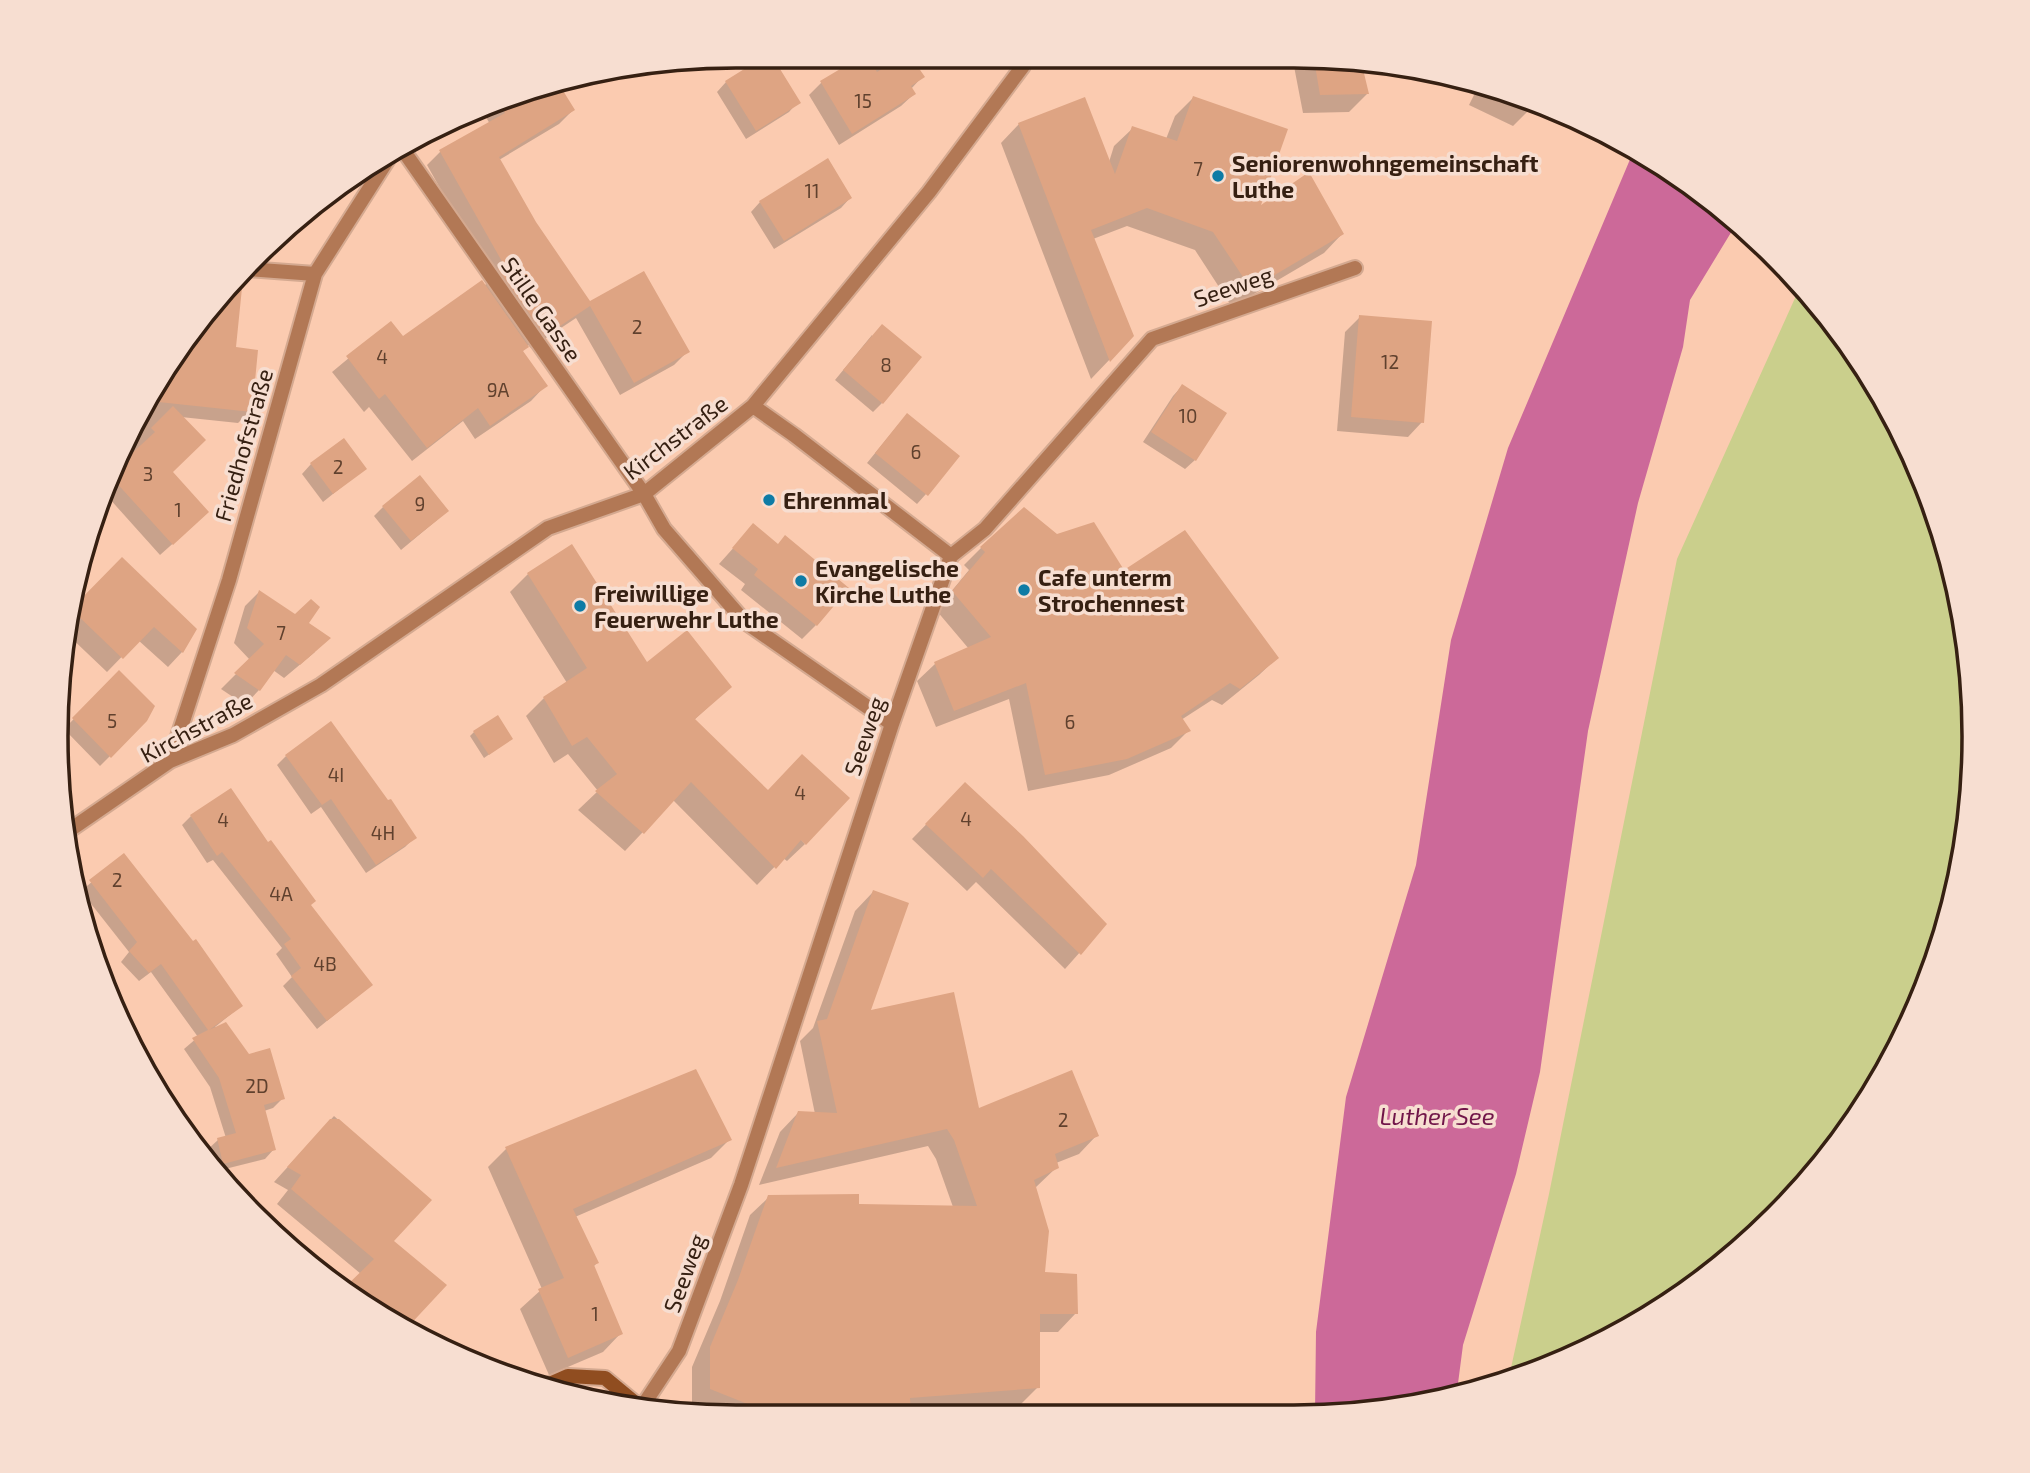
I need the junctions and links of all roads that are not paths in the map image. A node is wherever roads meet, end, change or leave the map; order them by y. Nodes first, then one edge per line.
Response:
1 (1022, 68) edge
2 (408, 155) edge
3 (380, 172) edge
4 (1354, 268) dead end
5 (259, 270) edge
6 (315, 274) junction
7 (753, 406) junction
8 (644, 494) junction
9 (951, 556) junction
10 (892, 724) junction
11 (170, 761) junction
12 (74, 827) edge
13 (558, 1380) edge
14 (627, 1395) edge
15 (647, 1399) edge

1 - 7 street, Kirchstraße
2 - 8 street, Stille Gasse
3 - 6 street, Friedhofstraße
4 - 9 street, Seeweg
5 - 6 street
6 - 11 street, Friedhofstraße
7 - 8 street, Kirchstraße
7 - 9 street
8 - 10 street, Stille Gasse
8 - 11 street, Kirchstraße
9 - 10 street, Seeweg
10 - 15 street, Seeweg
11 - 12 street, Kirchstraße
13 - 14 street

